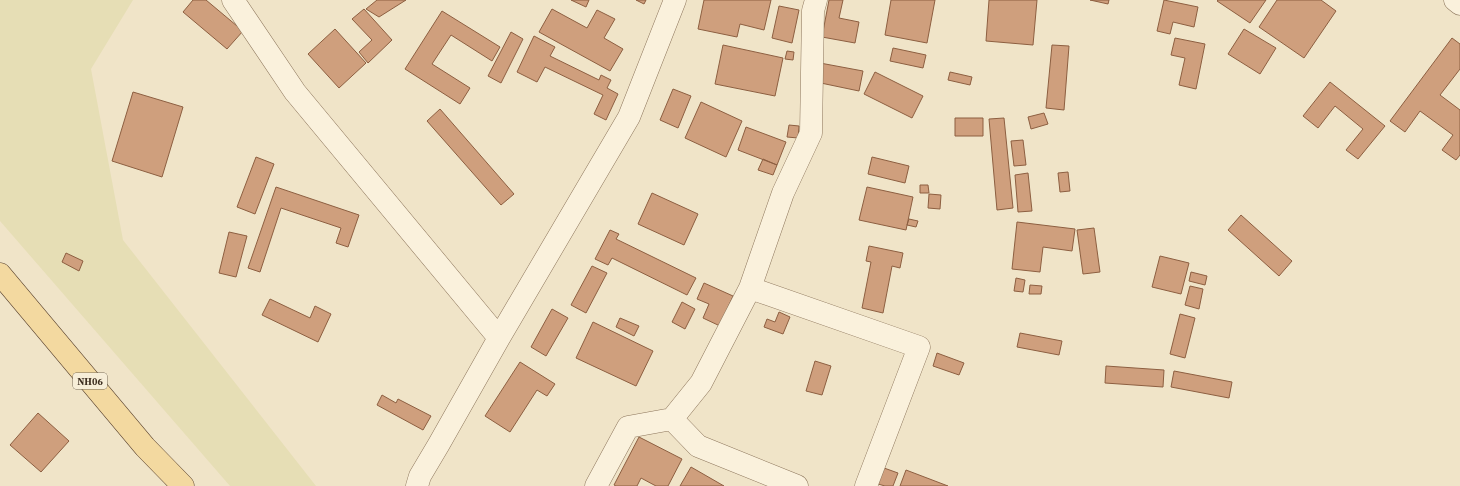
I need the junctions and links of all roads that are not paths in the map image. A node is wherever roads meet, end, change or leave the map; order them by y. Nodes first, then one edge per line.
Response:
1 (233, 0) edge
2 (675, 0) edge
3 (816, 0) edge
4 (1455, 0) edge
5 (1460, 4) edge
6 (0, 274) edge
7 (750, 288) junction
8 (498, 338) junction
9 (672, 419) junction
10 (424, 483) edge
11 (182, 486) edge
12 (596, 486) edge
13 (797, 486) edge
14 (866, 486) edge

1 - 8 street
2 - 8 street
3 - 7 street
4 - 5 street
6 - 11 main road, NH06
7 - 9 street
7 - 14 street
8 - 10 street
9 - 12 street
9 - 13 street

